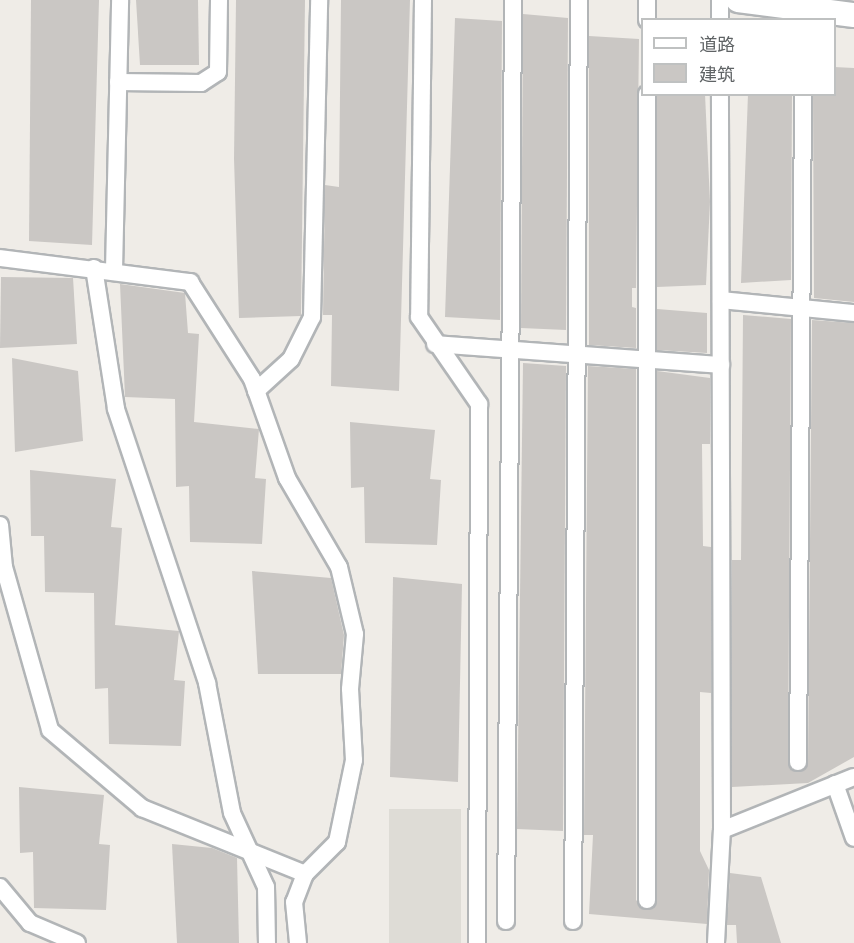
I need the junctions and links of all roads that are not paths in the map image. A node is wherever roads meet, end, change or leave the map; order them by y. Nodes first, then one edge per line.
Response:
1 (120, 0) edge
2 (219, 0) edge
3 (319, 0) edge
4 (423, 0) edge
5 (513, 0) edge
6 (579, 0) edge
7 (648, 0) edge
8 (720, 0) edge
9 (738, 0) edge
10 (804, 14) edge
11 (854, 15) edge
12 (647, 18) edge
13 (720, 18) edge
14 (118, 82) junction
15 (647, 96) edge
16 (720, 96) edge
17 (803, 96) edge
18 (0, 258) edge
19 (94, 268) junction
20 (114, 270) junction
21 (721, 300) junction
22 (801, 308) junction
23 (854, 313) edge
24 (435, 344) junction
25 (512, 350) junction
26 (578, 354) junction
27 (647, 360) junction
28 (721, 365) junction
29 (256, 391) junction
30 (0, 525) edge
31 (798, 762) dead end
32 (854, 777) edge
33 (835, 784) junction
34 (722, 830) junction
35 (854, 838) edge
36 (252, 856) junction
37 (305, 874) junction
38 (0, 886) edge
39 (646, 900) dead end
40 (506, 921) dead end
41 (573, 921) dead end
42 (77, 943) edge
43 (267, 943) edge
44 (298, 943) edge
45 (477, 943) edge
46 (716, 943) edge

1 - 14 street
2 - 14 street
3 - 29 street
4 - 24 street
5 - 25 street
6 - 26 street
7 - 12 street
8 - 13 street
9 - 10 street
10 - 11 street
14 - 20 street
15 - 27 street
16 - 21 street
17 - 22 street
18 - 19 street
19 - 20 street
19 - 36 street
20 - 29 street
21 - 22 street
21 - 28 street
22 - 23 street
22 - 31 street
24 - 25 street
24 - 45 street
25 - 26 street
25 - 40 street
26 - 27 street
26 - 41 street
27 - 28 street
27 - 39 street
28 - 34 street
29 - 37 street
30 - 36 street
32 - 33 street
33 - 34 street
33 - 35 street
34 - 46 street
36 - 37 street
36 - 43 street
37 - 44 street
38 - 42 street

